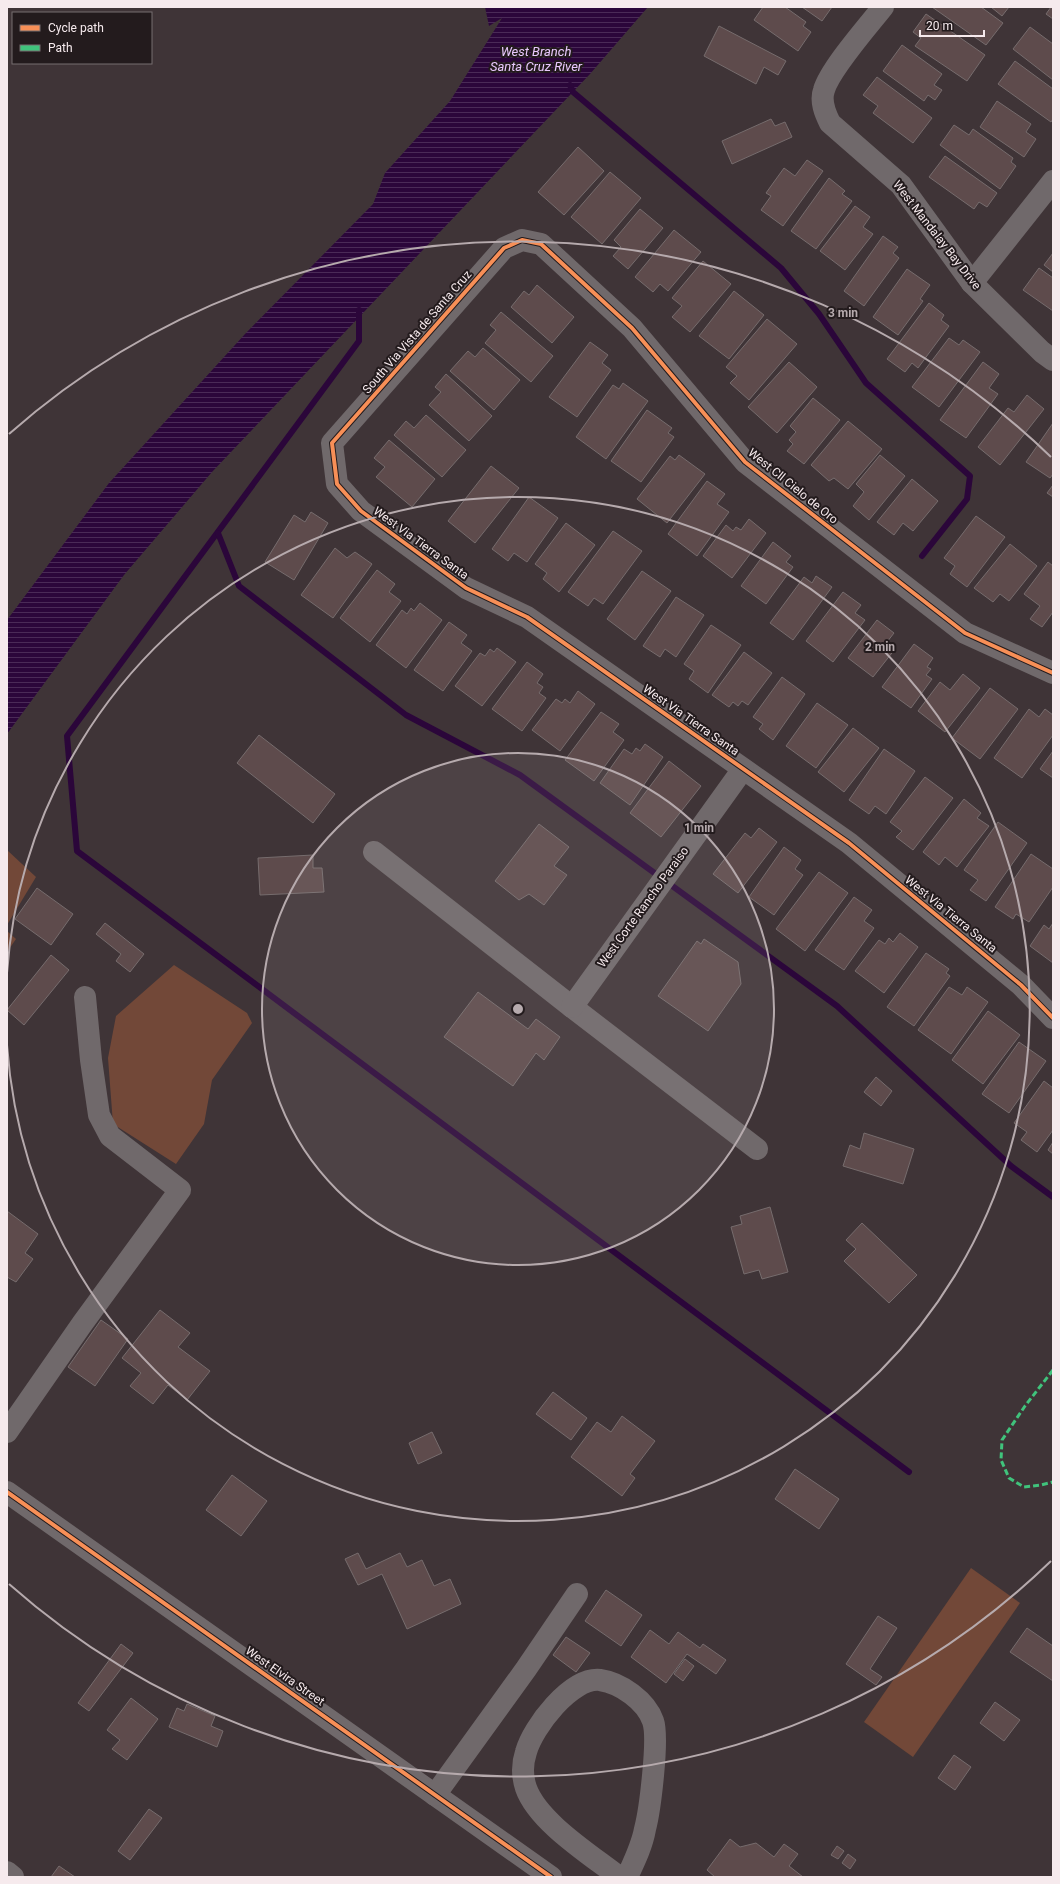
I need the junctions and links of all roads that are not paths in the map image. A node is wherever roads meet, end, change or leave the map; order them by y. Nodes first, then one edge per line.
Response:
1 (883, 7) edge
2 (1053, 181) edge
3 (522, 240) joint
4 (972, 283) junction
5 (1053, 360) edge
6 (332, 443) joint
7 (1053, 673) edge
8 (743, 769) junction
9 (374, 852) dead end
10 (85, 997) dead end
11 (572, 1007) junction
12 (1053, 1018) edge
13 (757, 1148) dead end
14 (7, 1432) edge
15 (7, 1492) edge
16 (577, 1594) dead end
17 (435, 1795) junction
18 (7, 1872) edge
19 (13, 1877) edge
20 (551, 1877) edge
21 (619, 1877) edge
22 (627, 1877) edge

1 - 4 street, West Mandalay Bay Drive
2 - 4 street
3 - 6 street, South Via Vista de Santa Cruz
3 - 7 street, West Cll Cielo de Oro
4 - 5 street, West Mandalay Bay Drive
6 - 8 street, West Via Tierra Santa
8 - 11 street, West Corte Rancho Paraiso
8 - 12 street, West Via Tierra Santa
9 - 11 street
10 - 14 street
11 - 13 street
15 - 17 street, West Elvira Street
16 - 17 street
17 - 20 street, West Elvira Street
18 - 19 street
21 - 22 street

